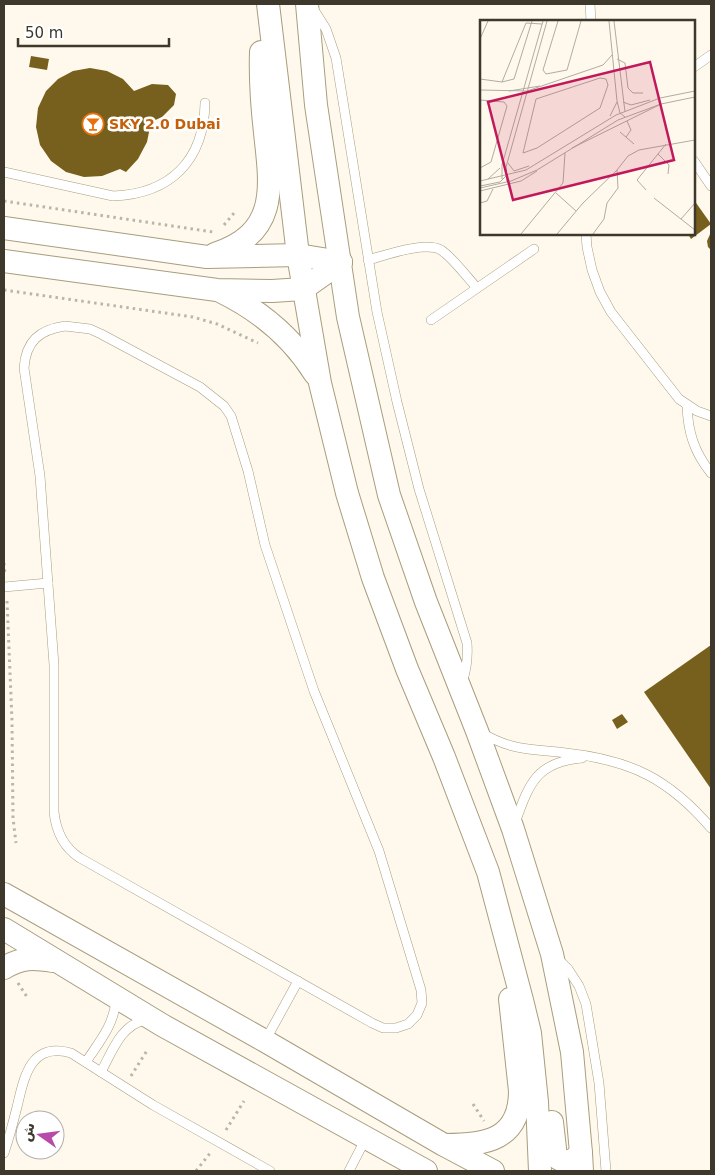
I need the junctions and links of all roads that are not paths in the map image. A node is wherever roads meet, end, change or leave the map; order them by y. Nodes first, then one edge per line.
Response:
1 (267, 4) edge
2 (309, 4) edge
3 (590, 4) edge
4 (591, 20) edge
5 (711, 55) edge
6 (695, 66) edge
7 (205, 103) dead end
8 (695, 162) edge
9 (4, 172) edge
10 (711, 186) edge
11 (4, 228) edge
12 (586, 235) edge
13 (534, 249) dead end
14 (298, 255) junction
15 (207, 257) junction
16 (368, 260) junction
17 (4, 261) edge
18 (341, 262) junction
19 (476, 288) junction
20 (304, 289) junction
21 (217, 290) junction
22 (431, 320) dead end
23 (320, 383) junction
24 (687, 406) junction
25 (711, 416) edge
26 (711, 472) edge
27 (48, 583) junction
28 (5, 587) edge
29 (460, 687) junction
30 (477, 731) junction
31 (598, 757) junction
32 (711, 828) edge
33 (513, 829) junction
34 (488, 872) junction
35 (4, 894) edge
36 (4, 929) edge
37 (552, 954) junction
38 (59, 962) junction
39 (514, 966) junction
40 (4, 968) edge
41 (298, 981) junction
42 (116, 997) junction
43 (151, 1019) junction
44 (265, 1041) junction
45 (86, 1062) junction
46 (101, 1072) junction
47 (366, 1138) junction
48 (444, 1145) junction
49 (4, 1153) edge
50 (582, 1162) edge
51 (270, 1171) edge
52 (349, 1171) edge
53 (426, 1171) edge
54 (493, 1171) edge
55 (540, 1171) edge
56 (606, 1171) edge

1 - 14 street
1 - 15 street
2 - 16 lane
2 - 18 street
3 - 4 lane
5 - 6 lane
7 - 9 lane
8 - 10 lane
11 - 15 street
12 - 24 lane
13 - 19 lane
14 - 15 street
14 - 18 street
14 - 20 street
16 - 19 lane
16 - 29 lane
17 - 21 street
18 - 20 street
18 - 29 street
19 - 22 lane
20 - 21 street
20 - 23 street
21 - 23 street
23 - 34 street
24 - 25 lane
24 - 26 lane
27 - 28 lane
27 - 41 lane
27 - 41 lane
29 - 30 street
30 - 31 lane
30 - 33 street
31 - 32 lane
31 - 33 lane
33 - 37 street
34 - 39 street
34 - 50 street
35 - 44 street
36 - 38 street
37 - 50 street
37 - 56 lane
38 - 40 street
38 - 42 street
39 - 48 street
39 - 55 street
41 - 44 lane
42 - 43 street
42 - 45 lane
43 - 46 lane
43 - 47 street
44 - 48 street
45 - 46 lane
45 - 49 lane
46 - 51 lane
47 - 52 lane
47 - 53 street
48 - 54 street

